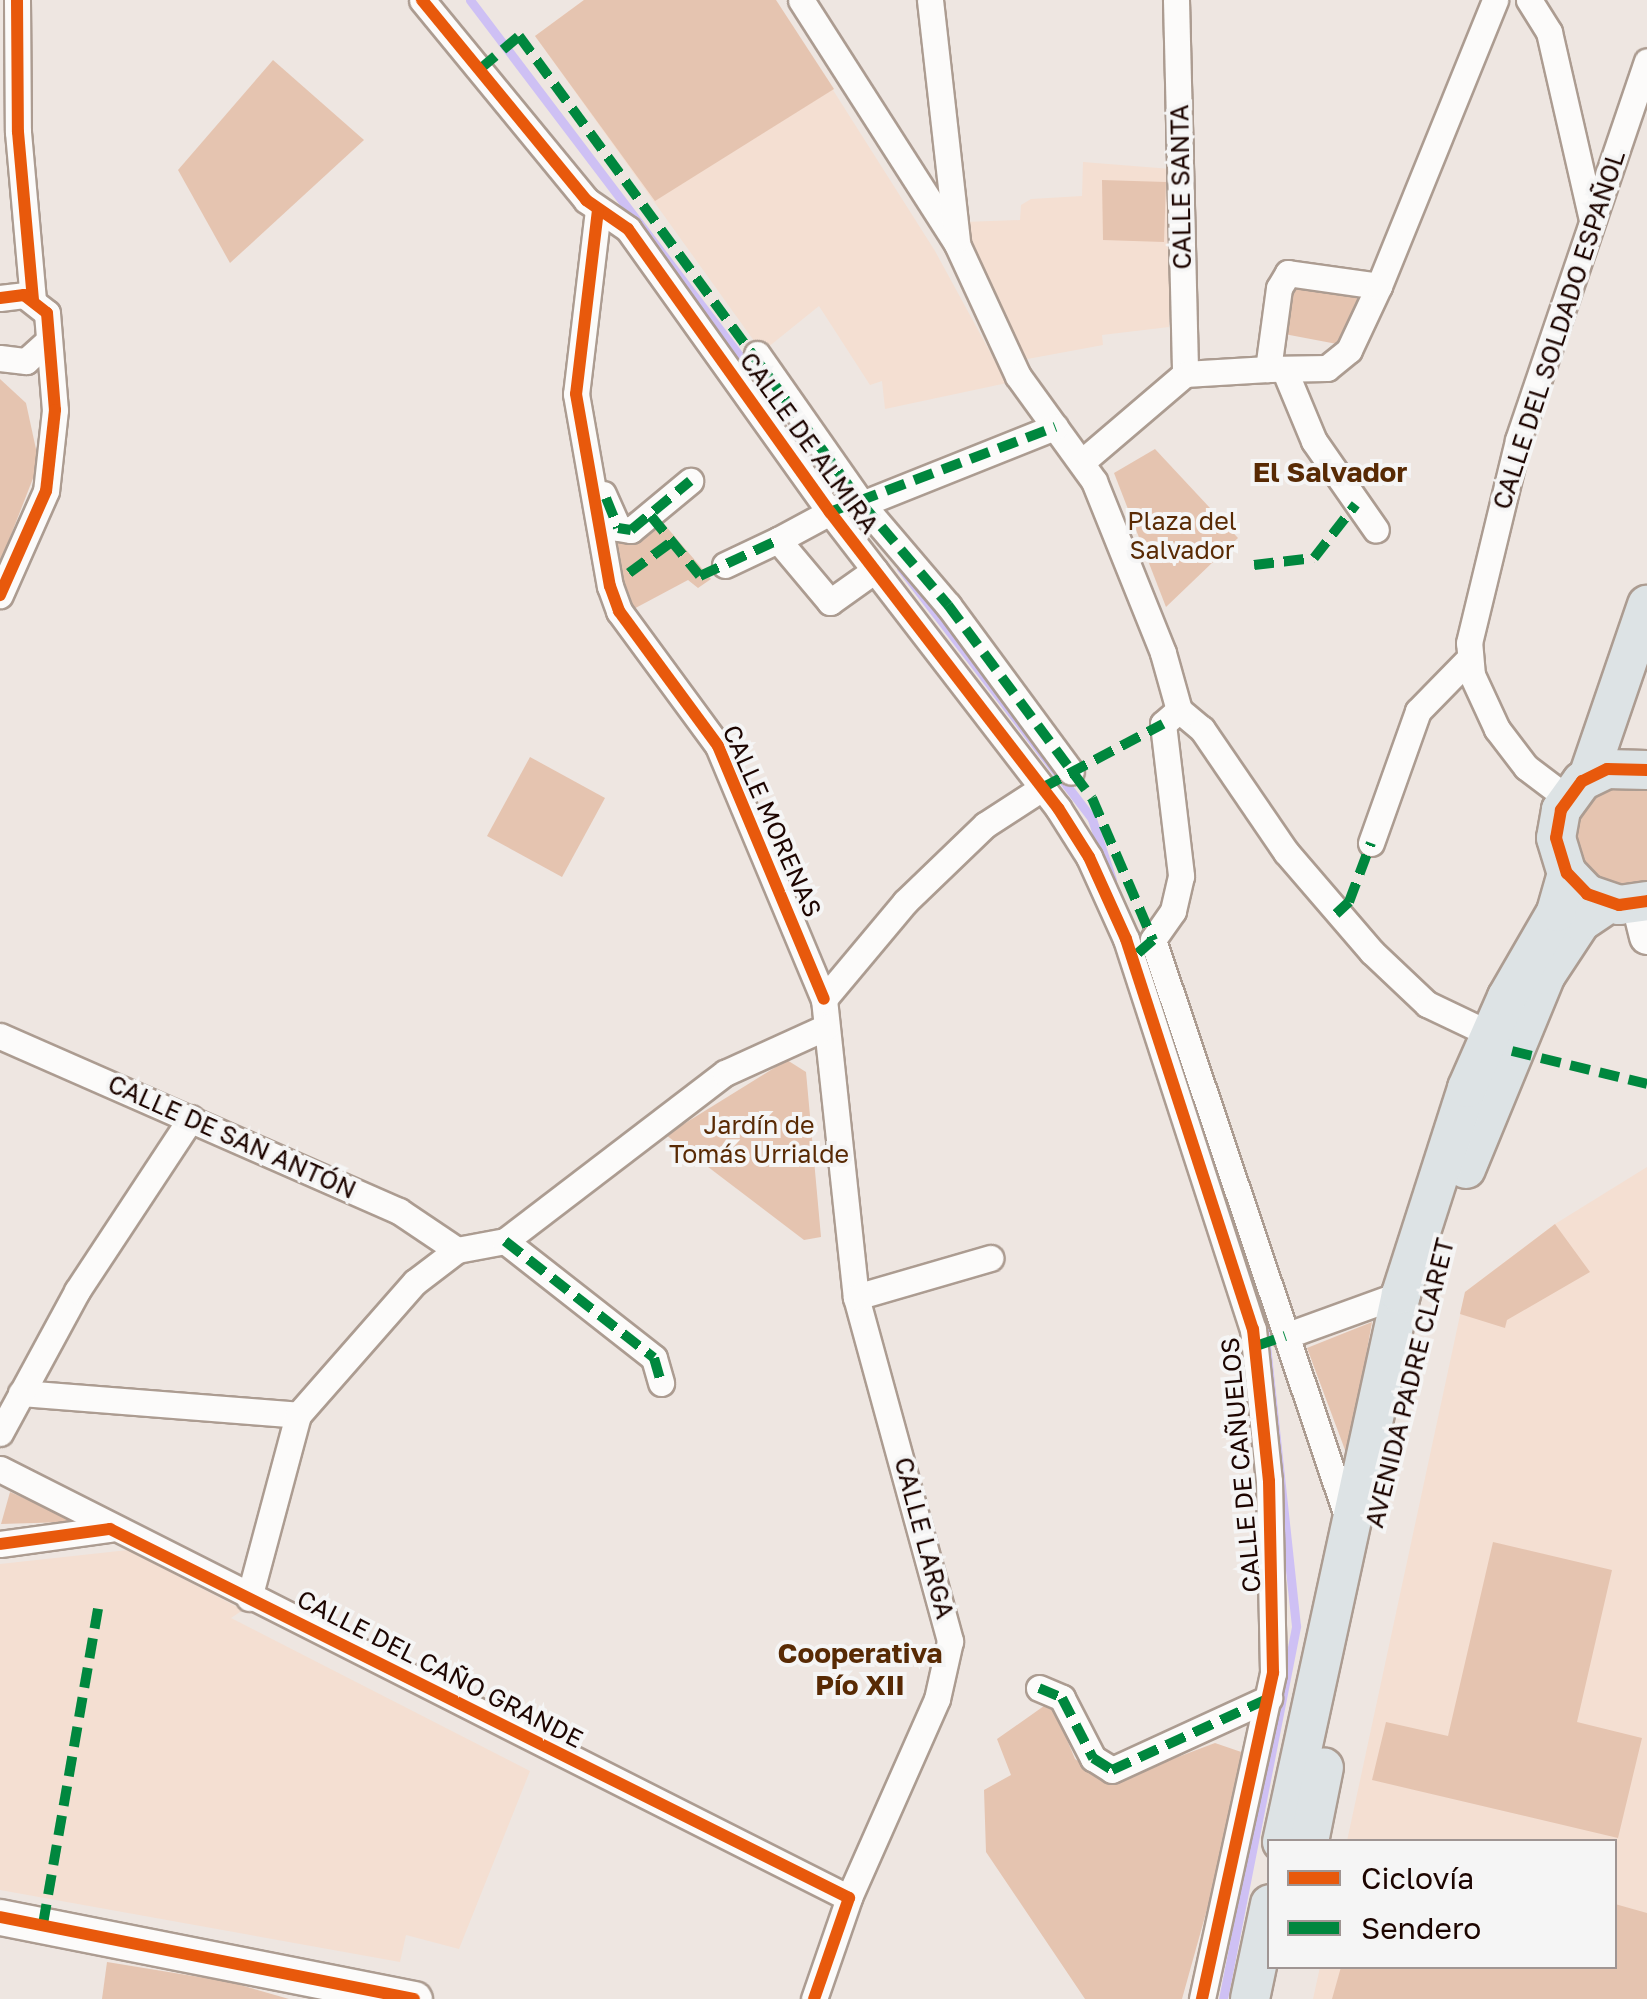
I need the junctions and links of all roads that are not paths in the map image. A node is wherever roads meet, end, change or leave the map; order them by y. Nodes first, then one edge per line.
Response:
1 (17, 0) edge
2 (422, 0) edge
3 (801, 0) edge
4 (930, 0) edge
5 (1176, 0) edge
6 (1495, 0) edge
7 (1529, 0) edge
8 (1647, 61) edge
9 (598, 210) junction
10 (1592, 220) junction
11 (957, 244) junction
12 (1379, 286) junction
13 (0, 298) edge
14 (33, 299) junction
15 (47, 342) junction
16 (757, 354) dead end
17 (0, 358) edge
18 (1276, 368) junction
19 (1186, 374) junction
20 (1055, 426) junction
21 (584, 458) junction
22 (1083, 461) junction
23 (690, 481) dead end
24 (862, 504) junction
25 (830, 512) junction
26 (1376, 530) dead end
27 (778, 540) junction
28 (726, 565) dead end
29 (876, 570) junction
30 (0, 595) edge
31 (1647, 605) edge
32 (1469, 659) junction
33 (1620, 684) junction
34 (1178, 710) junction
35 (1644, 769) edge
36 (1071, 772) dead end
37 (1578, 787) junction
38 (1042, 788) junction
39 (1371, 843) dead end
40 (1567, 873) junction
41 (1636, 911) edge
42 (1126, 939) joint
43 (824, 999) junction
44 (826, 1027) junction
45 (1490, 1034) junction
46 (0, 1036) edge
47 (192, 1118) junction
48 (505, 1241) junction
49 (457, 1250) junction
50 (990, 1258) dead end
51 (1401, 1294) junction
52 (856, 1297) junction
53 (1286, 1336) junction
54 (661, 1383) dead end
55 (21, 1393) junction
56 (298, 1415) junction
57 (0, 1434) edge
58 (0, 1469) edge
59 (1350, 1524) junction
60 (110, 1530) junction
61 (0, 1544) edge
62 (249, 1598) junction
63 (1040, 1688) dead end
64 (1269, 1698) junction
65 (1283, 1839) edge
66 (1310, 1839) edge
67 (849, 1898) junction
68 (0, 1917) edge
69 (1267, 1918) edge
70 (1281, 1969) edge
71 (354, 1992) edge
72 (414, 1999) edge
73 (814, 1999) edge
74 (1202, 1999) edge
75 (1250, 1999) edge
76 (1275, 1999) edge

1 - 14 street
2 - 9 street, CALLE DE ALMIRA
3 - 11 street
4 - 11 street
5 - 19 street, CALLE SANTA
6 - 12 street
7 - 10 street
8 - 10 street, CALLE DEL SOLDADO ESPAÑOL
9 - 21 street, CALLE MORENAS
9 - 25 street, CALLE DE ALMIRA
10 - 32 street, CALLE DEL SOLDADO ESPAÑOL
11 - 20 street
12 - 18 street
12 - 18 street
13 - 14 street
14 - 15 street
15 - 17 street
15 - 30 street
16 - 24 street, CALLE DE ALMIRA
18 - 19 street
18 - 26 street
19 - 22 street
20 - 22 street
20 - 24 street
21 - 23 street
21 - 43 street, CALLE MORENAS
22 - 34 street
24 - 36 street, CALLE DE ALMIRA
25 - 27 street
25 - 29 street, CALLE DE ALMIRA
27 - 28 street
27 - 29 street
29 - 38 street, CALLE DE ALMIRA
31 - 33 main road
32 - 37 street
32 - 39 street
33 - 35 main road
33 - 37 main road
34 - 45 street
34 - 53 street
35 - 37 main road
37 - 40 main road
38 - 42 street, CALLE DE ALMIRA
38 - 43 street
40 - 41 main road
40 - 45 main road, AVENIDA PADRE CLARET
41 - 66 main road, AVENIDA PADRE CLARET
42 - 64 street, CALLE DE CAÑUELOS
43 - 44 street, CALLE LARGA
44 - 48 street
44 - 52 street, CALLE LARGA
45 - 51 main road, AVENIDA PADRE CLARET
46 - 47 street, CALLE DE SAN ANTÓN
47 - 49 street, CALLE DE SAN ANTÓN
47 - 55 street
48 - 49 street
48 - 54 street
49 - 56 street
50 - 52 street
51 - 53 street, AVENIDA PADRE CLARET
51 - 59 main road, AVENIDA PADRE CLARET
52 - 67 street, CALLE LARGA
53 - 59 street
55 - 56 street
55 - 57 street
56 - 62 street
58 - 60 street, CALLE DEL CAÑO GRANDE
59 - 65 main road, AVENIDA PADRE CLARET
60 - 61 street
60 - 62 street, CALLE DEL CAÑO GRANDE
62 - 67 street, CALLE DEL CAÑO GRANDE
63 - 64 street
64 - 74 street, CALLE DE CAÑUELOS
67 - 73 street, CALLE LARGA
68 - 71 main road
69 - 75 main road
70 - 76 main road
71 - 72 main road

